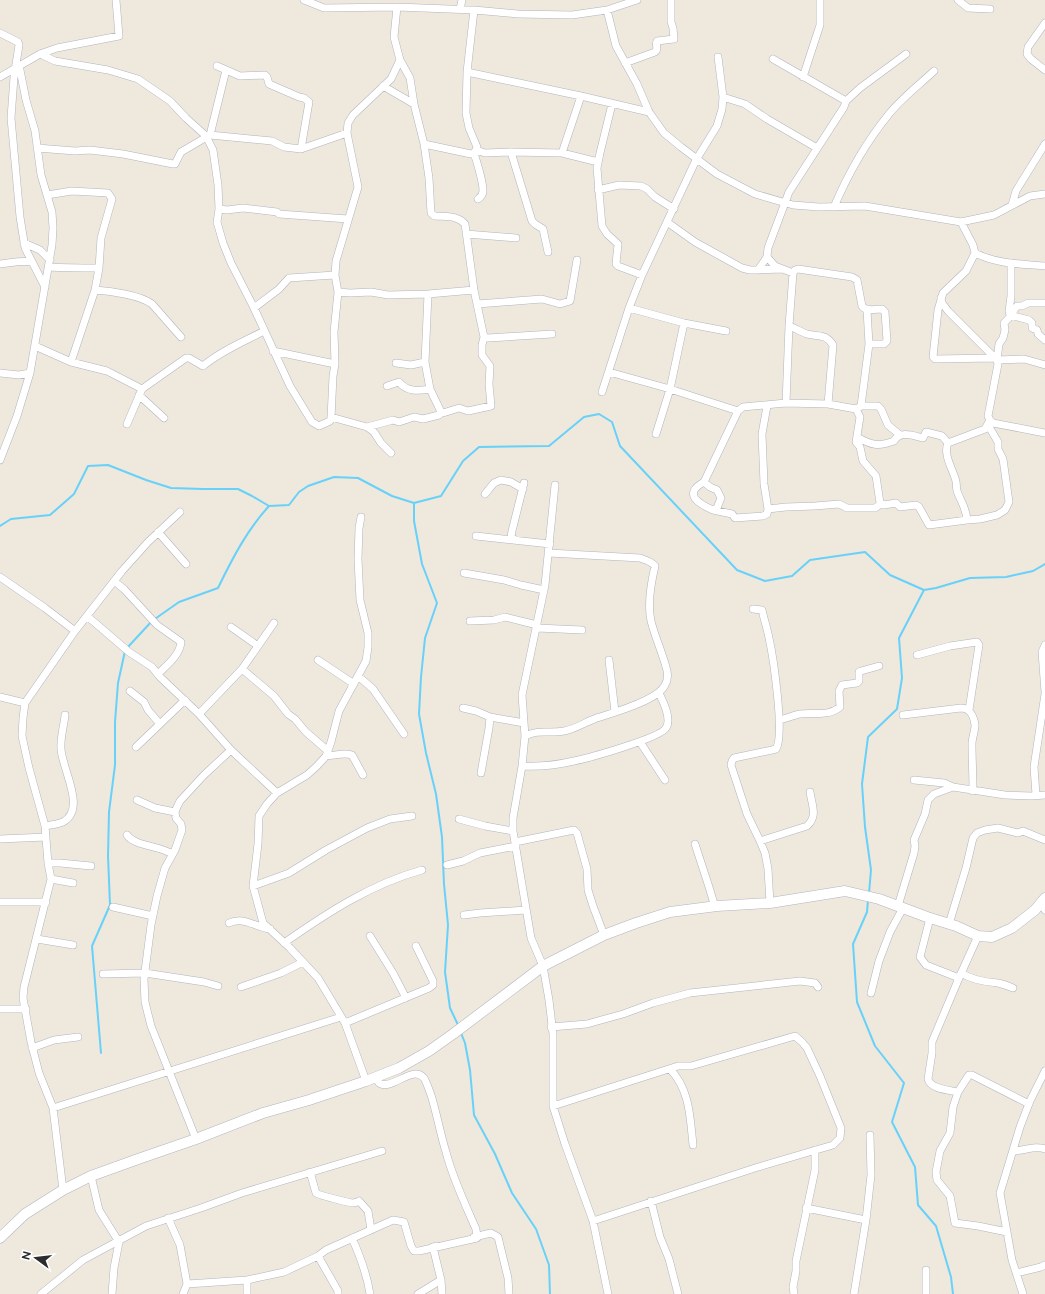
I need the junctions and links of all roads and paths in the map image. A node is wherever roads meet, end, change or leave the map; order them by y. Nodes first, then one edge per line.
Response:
1 (116, 0) edge
2 (304, 0) edge
3 (462, 0) edge
4 (636, 0) edge
5 (671, 0) edge
6 (820, 0) edge
7 (958, 0) edge
8 (362, 4) edge
9 (397, 6) junction
10 (460, 9) junction
11 (990, 9) dead end
12 (474, 10) junction
13 (607, 10) junction
14 (1045, 23) edge
15 (0, 33) edge
16 (40, 54) junction
17 (906, 54) dead end
18 (718, 57) dead end
19 (773, 59) dead end
20 (400, 60) junction
21 (625, 63) junction
22 (17, 66) junction
23 (217, 66) dead end
24 (226, 70) junction
25 (1045, 70) edge
26 (934, 71) dead end
27 (467, 72) junction
28 (802, 76) junction
29 (0, 77) edge
30 (383, 86) junction
31 (581, 96) junction
32 (723, 97) junction
33 (846, 101) junction
34 (414, 104) junction
35 (612, 104) junction
36 (649, 112) junction
37 (347, 133) junction
38 (208, 136) junction
39 (424, 144) junction
40 (1045, 144) edge
41 (37, 148) junction
42 (817, 148) junction
43 (301, 150) junction
44 (475, 152) junction
45 (511, 152) junction
46 (562, 153) junction
47 (696, 160) junction
48 (598, 162) junction
49 (598, 190) junction
50 (1045, 194) edge
51 (47, 195) junction
52 (478, 199) dead end
53 (784, 204) junction
54 (1012, 205) junction
55 (834, 207) junction
56 (219, 209) junction
57 (674, 209) junction
58 (348, 219) junction
59 (667, 222) junction
60 (962, 222) junction
61 (466, 234) junction
62 (516, 238) dead end
63 (24, 243) junction
64 (548, 252) dead end
65 (975, 253) junction
66 (767, 257) junction
67 (577, 260) dead end
68 (32, 262) junction
69 (49, 263) junction
70 (1011, 263) junction
71 (0, 264) edge
72 (1045, 266) edge
73 (99, 268) junction
74 (782, 269) junction
75 (758, 270) junction
76 (793, 273) junction
77 (335, 275) junction
78 (642, 275) junction
79 (45, 287) junction
80 (95, 290) junction
81 (474, 290) junction
82 (338, 292) junction
83 (428, 294) junction
84 (941, 298) junction
85 (1045, 303) edge
86 (477, 304) junction
87 (254, 308) junction
88 (628, 308) junction
89 (867, 310) junction
90 (1010, 315) junction
91 (684, 323) junction
92 (789, 326) junction
93 (726, 330) dead end
94 (264, 331) junction
95 (552, 334) dead end
96 (181, 337) dead end
97 (484, 337) junction
98 (1045, 340) edge
99 (869, 344) junction
100 (35, 346) junction
101 (273, 351) junction
102 (995, 359) junction
103 (71, 362) junction
104 (425, 362) junction
105 (396, 363) dead end
106 (334, 364) junction
107 (1045, 365) edge
108 (609, 372) junction
109 (0, 373) edge
110 (30, 373) junction
111 (387, 386) dead end
112 (670, 388) junction
113 (430, 389) junction
114 (140, 392) junction
115 (602, 392) dead end
116 (786, 403) junction
117 (828, 404) junction
118 (767, 406) junction
119 (859, 407) junction
120 (738, 411) junction
121 (441, 412) junction
122 (332, 417) junction
123 (164, 418) dead end
124 (989, 423) junction
125 (127, 424) dead end
126 (367, 427) junction
127 (1045, 433) edge
128 (656, 434) dead end
129 (900, 436) junction
130 (857, 437) junction
131 (948, 443) junction
132 (391, 453) dead end
133 (0, 460) edge
134 (704, 482) junction
135 (555, 485) dead end
136 (485, 494) dead end
137 (881, 504) junction
138 (768, 508) junction
139 (713, 510) junction
140 (180, 512) dead end
141 (361, 517) dead end
142 (967, 520) junction
143 (158, 532) junction
144 (476, 536) dead end
145 (514, 539) junction
146 (550, 544) junction
147 (549, 553) junction
148 (186, 564) dead end
149 (464, 573) dead end
150 (0, 577) edge
151 (114, 581) junction
152 (544, 590) junction
153 (754, 609) dead end
154 (87, 616) junction
155 (470, 621) dead end
156 (274, 623) dead end
157 (232, 627) dead end
158 (537, 627) junction
159 (582, 630) dead end
160 (75, 631) junction
161 (1045, 645) edge
162 (258, 646) junction
163 (917, 655) dead end
164 (318, 660) dead end
165 (609, 660) dead end
166 (879, 666) dead end
167 (242, 669) junction
168 (158, 674) junction
169 (358, 676) junction
170 (354, 684) junction
171 (130, 691) dead end
172 (659, 693) junction
173 (1045, 693) edge
174 (0, 697) edge
175 (185, 700) junction
176 (25, 703) junction
177 (462, 708) dead end
178 (969, 710) junction
179 (616, 712) junction
180 (199, 714) junction
181 (65, 715) dead end
182 (903, 715) dead end
183 (490, 717) junction
184 (779, 720) junction
185 (524, 723) junction
186 (160, 724) junction
187 (404, 734) dead end
188 (525, 736) junction
189 (640, 742) junction
190 (136, 747) dead end
191 (231, 750) junction
192 (327, 753) junction
193 (522, 766) junction
194 (481, 773) dead end
195 (363, 775) dead end
196 (665, 780) dead end
197 (914, 780) dead end
198 (952, 787) junction
199 (973, 791) junction
200 (810, 792) dead end
201 (277, 793) junction
202 (1036, 795) junction
203 (1045, 795) edge
204 (137, 800) dead end
205 (175, 812) junction
206 (412, 816) dead end
207 (459, 819) dead end
208 (45, 826) junction
209 (513, 831) junction
210 (127, 835) dead end
211 (46, 837) junction
212 (0, 839) edge
213 (1045, 840) edge
214 (760, 841) junction
215 (515, 844) junction
216 (694, 844) dead end
217 (172, 854) junction
218 (48, 863) junction
219 (447, 865) dead end
220 (91, 866) dead end
221 (422, 870) dead end
222 (52, 879) junction
223 (73, 883) dead end
224 (252, 886) junction
225 (0, 902) edge
226 (46, 902) junction
227 (770, 903) junction
228 (1044, 904) edge
229 (113, 907) dead end
230 (715, 907) junction
231 (900, 907) junction
232 (526, 910) junction
233 (153, 916) junction
234 (464, 916) dead end
235 (930, 918) junction
236 (229, 923) dead end
237 (949, 924) junction
238 (270, 929) junction
239 (370, 936) dead end
240 (604, 936) junction
241 (978, 936) junction
242 (37, 939) junction
243 (284, 943) junction
244 (73, 945) dead end
245 (416, 946) dead end
246 (303, 962) junction
247 (543, 966) junction
248 (145, 973) junction
249 (103, 974) dead end
250 (960, 975) junction
251 (218, 986) dead end
252 (241, 987) dead end
253 (818, 987) dead end
254 (1013, 988) dead end
255 (871, 993) dead end
256 (406, 998) junction
257 (0, 1008) edge
258 (26, 1009) junction
259 (343, 1020) junction
260 (551, 1027) junction
261 (78, 1037) dead end
262 (32, 1048) junction
263 (670, 1069) junction
264 (1045, 1070) edge
265 (170, 1071) junction
266 (371, 1079) junction
267 (958, 1092) junction
268 (1029, 1104) junction
269 (553, 1106) junction
270 (53, 1108) junction
271 (870, 1135) dead end
272 (196, 1139) junction
273 (693, 1145) dead end
274 (1045, 1149) edge
275 (815, 1150) junction
276 (382, 1151) dead end
277 (1013, 1151) junction
278 (310, 1172) junction
279 (91, 1176) junction
280 (63, 1190) junction
281 (651, 1201) junction
282 (806, 1208) junction
283 (168, 1218) junction
284 (866, 1220) junction
285 (593, 1221) junction
286 (371, 1230) junction
287 (1007, 1232) junction
288 (0, 1238) edge
289 (352, 1238) junction
290 (118, 1242) junction
291 (433, 1247) junction
292 (318, 1256) junction
293 (1045, 1265) edge
294 (926, 1270) dead end
295 (1016, 1273) junction
296 (247, 1280) junction
297 (441, 1280) junction
298 (187, 1284) junction
299 (41, 1294) edge
300 (112, 1294) edge
301 (183, 1294) edge
302 (247, 1294) edge
303 (338, 1294) edge
304 (370, 1294) edge
305 (418, 1294) edge
306 (442, 1294) edge
307 (509, 1294) edge
308 (608, 1294) edge
309 (678, 1294) edge
310 (794, 1294) edge
311 (854, 1294) edge
312 (926, 1294) edge
313 (1023, 1294) edge

1 - 16 street
2 - 8 street
3 - 10 street
4 - 13 street
5 - 21 street
6 - 28 street
7 - 11 street
8 - 9 street
9 - 10 street
9 - 20 street
10 - 12 street
12 - 13 street
12 - 27 street
13 - 21 street
14 - 25 street
15 - 22 street
16 - 22 street
16 - 38 street
17 - 33 street
18 - 32 street
19 - 28 street
20 - 30 street
20 - 34 street
21 - 36 street
22 - 29 street
22 - 41 street
22 - 63 street
23 - 24 street
24 - 38 street
24 - 43 street
26 - 55 street
27 - 31 street
27 - 44 street
28 - 33 street
30 - 34 street
30 - 37 street
31 - 35 street
31 - 46 street
32 - 42 street
32 - 47 street
33 - 42 street
34 - 39 street
35 - 36 street
35 - 48 street
36 - 47 street
37 - 43 street
37 - 58 street
38 - 41 street
38 - 43 street
38 - 56 street
39 - 44 street
39 - 61 street
40 - 54 street
41 - 51 street
42 - 53 street
44 - 45 street
44 - 52 street
45 - 46 street
45 - 64 street
46 - 48 street
47 - 53 street
47 - 57 street
48 - 49 street
49 - 57 street
49 - 78 street
50 - 54 street
51 - 69 street
51 - 73 street
53 - 55 street
53 - 66 street
54 - 60 street
55 - 60 street
56 - 58 street
56 - 87 street
57 - 59 street
58 - 77 street
59 - 75 street
59 - 78 street
60 - 65 street
61 - 62 street
61 - 81 street
63 - 68 street
63 - 69 street
65 - 70 street
65 - 84 street
66 - 74 street
66 - 75 street
67 - 86 street
68 - 71 street
68 - 79 street
69 - 73 street
69 - 79 street
70 - 72 street
70 - 90 street
73 - 80 street
74 - 75 street
74 - 76 street
76 - 89 street
76 - 92 street
77 - 82 street
77 - 87 street
78 - 88 street
79 - 100 street
80 - 96 street
80 - 103 street
81 - 83 street
81 - 86 street
82 - 83 street
82 - 106 street
83 - 104 street
84 - 102 street
84 - 102 street
85 - 90 street
86 - 97 street
87 - 94 street
88 - 91 street
88 - 108 street
89 - 99 street
89 - 99 street
90 - 98 street
90 - 102 street
91 - 93 street
91 - 112 street
92 - 116 street
92 - 117 street
94 - 101 street
94 - 114 street
95 - 97 street
97 - 121 street
99 - 119 street
100 - 103 street
100 - 110 street
101 - 106 street
101 - 122 street
102 - 107 street
102 - 124 street
103 - 114 street
104 - 105 street
104 - 113 street
106 - 122 street
108 - 112 street
108 - 115 street
109 - 110 street
110 - 133 street
111 - 113 street
112 - 120 street
112 - 128 street
113 - 121 street
114 - 123 street
114 - 125 street
116 - 117 street
116 - 118 street
117 - 119 street
118 - 120 street
118 - 138 street
119 - 129 street
119 - 130 street
120 - 134 street
121 - 126 street
122 - 126 street
124 - 127 street
124 - 131 street
124 - 142 street
126 - 132 street
129 - 130 street
129 - 131 street
130 - 137 street
131 - 142 street
134 - 139 street
134 - 139 street
135 - 146 street
136 - 145 street
137 - 138 street
137 - 142 street
138 - 139 street
140 - 143 street
141 - 169 street
143 - 148 street
143 - 151 street
144 - 145 street
145 - 146 street
146 - 147 street
147 - 152 street
147 - 172 street
149 - 152 street
150 - 160 street
151 - 154 street
151 - 168 street
152 - 158 street
153 - 184 street
154 - 160 street
154 - 168 street
155 - 158 street
156 - 162 street
157 - 162 street
158 - 159 street
158 - 185 street
160 - 176 street
161 - 173 street
162 - 167 street
163 - 178 street
164 - 170 street
165 - 179 street
166 - 184 street
167 - 180 street
167 - 192 street
168 - 175 street
169 - 170 street
169 - 187 street
170 - 192 street
171 - 186 street
172 - 179 street
172 - 189 street
173 - 202 street
174 - 176 street
175 - 180 street
175 - 186 street
176 - 208 street
177 - 183 street
178 - 182 street
178 - 199 street
179 - 188 street
180 - 191 street
181 - 208 street
183 - 185 street
183 - 194 street
184 - 214 street
185 - 188 street
186 - 190 street
188 - 193 street
189 - 193 street
189 - 196 street
191 - 201 street
191 - 205 street
192 - 195 street
192 - 201 street
193 - 209 street
197 - 198 street
198 - 199 street
198 - 231 street
199 - 202 street
200 - 214 street
201 - 224 street
202 - 203 street
204 - 205 street
205 - 217 street
206 - 224 street
207 - 209 street
208 - 211 street
209 - 215 street
210 - 217 street
211 - 212 street
211 - 218 street
213 - 237 street
214 - 227 street
215 - 219 street
215 - 232 street
215 - 240 street
216 - 230 street
217 - 233 street
218 - 220 street
218 - 222 street
221 - 243 street
222 - 223 street
222 - 226 street
224 - 238 street
225 - 226 street
226 - 242 street
227 - 230 street
227 - 231 street
228 - 241 street
229 - 233 street
230 - 240 street
231 - 235 street
231 - 255 street
232 - 234 street
232 - 247 street
233 - 248 street
235 - 237 street
235 - 250 street
236 - 238 street
237 - 241 street
238 - 243 street
239 - 256 street
240 - 247 street
241 - 250 street
242 - 244 street
242 - 258 street
243 - 246 street
245 - 256 street
246 - 252 street
246 - 259 street
247 - 260 street
247 - 266 street
248 - 249 street
248 - 251 street
248 - 265 street
250 - 254 street
250 - 267 street
253 - 260 street
256 - 259 street
257 - 258 street
258 - 262 street
259 - 265 street
259 - 266 street
260 - 269 street
261 - 262 street
262 - 270 street
263 - 269 street
263 - 273 street
263 - 275 street
264 - 268 street
265 - 270 street
265 - 272 street
266 - 272 street
266 - 291 street
267 - 268 street
267 - 287 street
268 - 277 street
269 - 285 street
270 - 280 street
271 - 284 street
272 - 279 street
274 - 277 street
275 - 281 street
275 - 282 street
276 - 278 street
277 - 287 street
278 - 283 street
278 - 286 street
279 - 280 street
279 - 290 street
280 - 288 street
281 - 285 street
281 - 309 street
282 - 284 street
282 - 310 street
283 - 290 street
283 - 298 street
284 - 311 street
285 - 308 street
286 - 289 street
286 - 291 street
287 - 295 street
289 - 292 street
289 - 304 street
290 - 299 street
290 - 300 street
291 - 297 street
291 - 307 street
292 - 296 street
292 - 303 street
293 - 295 street
294 - 312 street
295 - 313 street
296 - 298 street
296 - 302 street
297 - 305 street
297 - 306 street
298 - 301 street

